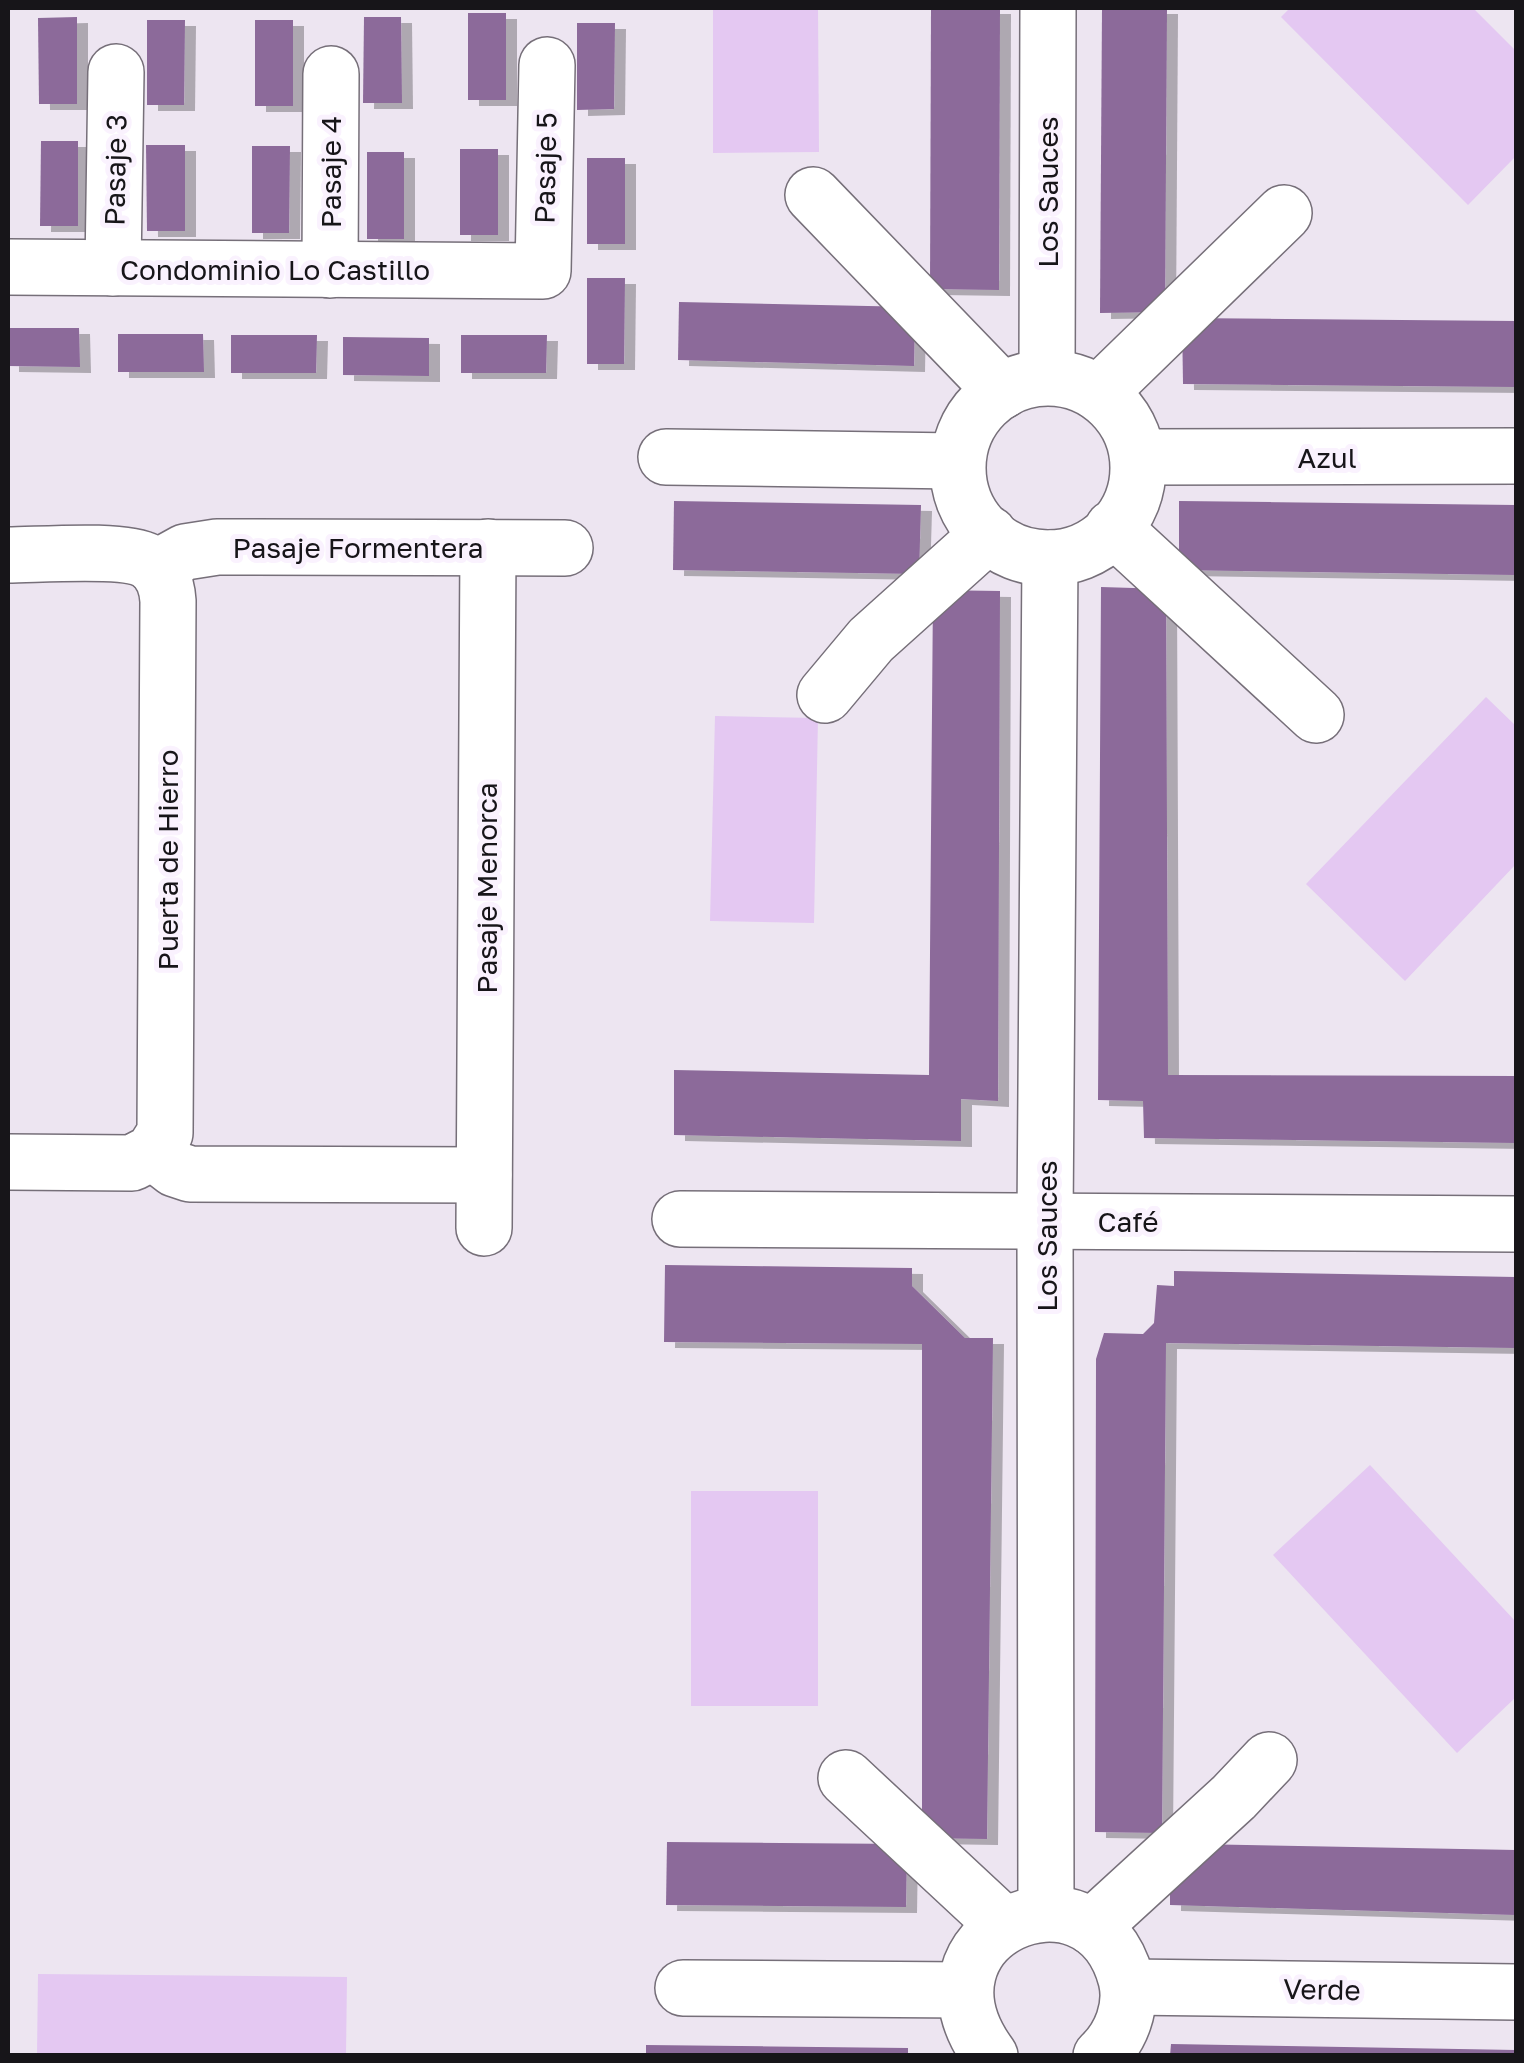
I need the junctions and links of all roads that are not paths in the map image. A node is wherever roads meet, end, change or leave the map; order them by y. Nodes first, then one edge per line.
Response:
1 (1048, 8) edge
2 (547, 66) dead end
3 (116, 72) dead end
4 (330, 74) dead end
5 (813, 194) dead end
6 (1284, 214) dead end
7 (8, 267) edge
8 (113, 268) junction
9 (330, 270) junction
10 (543, 272) joint
11 (1024, 383) junction
12 (1099, 393) junction
13 (1516, 456) edge
14 (666, 457) dead end
15 (1138, 458) junction
16 (957, 461) junction
17 (1113, 528) junction
18 (989, 534) junction
19 (488, 548) junction
20 (565, 548) dead end
21 (8, 555) edge
22 (1050, 558) junction
23 (156, 568) junction
24 (825, 695) dead end
25 (1316, 714) dead end
26 (153, 1152) junction
27 (8, 1162) edge
28 (680, 1219) dead end
29 (1045, 1220) junction
30 (1516, 1224) edge
31 (1269, 1760) dead end
32 (846, 1778) dead end
33 (1047, 1922) junction
34 (1128, 1987) junction
35 (684, 1988) dead end
36 (965, 1990) junction
37 (1516, 1992) edge
38 (1110, 2052) edge
39 (990, 2056) edge

1 - 11 street, Los Sauces
2 - 10 street, Pasaje 5
3 - 8 street, Pasaje 3
4 - 9 street, Pasaje 4
5 - 11 street
6 - 12 street
7 - 8 street, Condominio Lo Castillo
8 - 9 street, Condominio Lo Castillo
9 - 10 street, Condominio Lo Castillo
11 - 12 street
11 - 16 street
12 - 15 street
13 - 15 street, Azul
14 - 16 street
15 - 17 street
16 - 18 street
17 - 22 street
17 - 25 street
18 - 22 street
18 - 24 street
19 - 20 street, Pasaje Formentera
19 - 23 street, Pasaje Formentera
19 - 26 street, Pasaje Menorca
21 - 23 street
22 - 29 street, Los Sauces
23 - 26 street, Puerta de Hierro
26 - 27 street
28 - 29 street, Café
29 - 30 street, Café
29 - 33 street, Los Sauces
31 - 33 street
32 - 33 street
33 - 34 street
33 - 36 street
34 - 37 street, Verde
34 - 38 street
35 - 36 street
36 - 39 street

